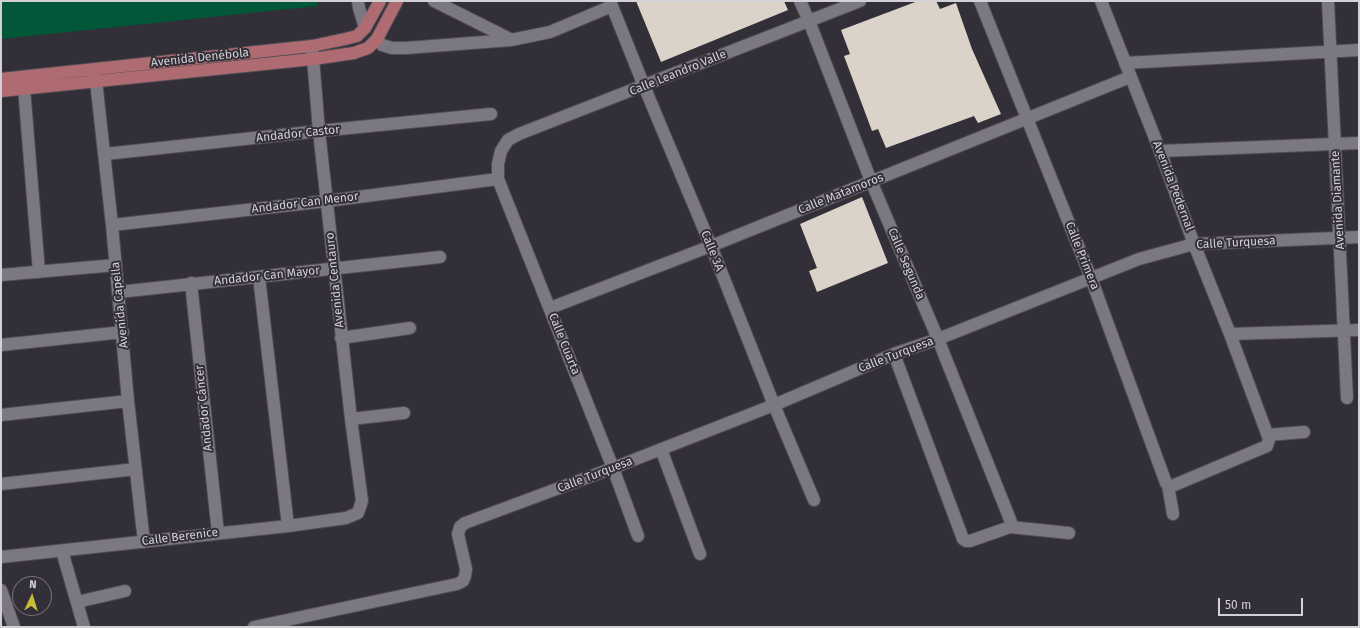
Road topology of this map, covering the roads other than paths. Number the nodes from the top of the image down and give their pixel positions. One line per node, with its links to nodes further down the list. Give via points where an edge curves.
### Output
1 (358, 1): 12 (street)
2 (380, 1): 12 (main road, Avenida Denébola)
3 (397, 1): 13 (main road, Avenida Denébola)
4 (434, 1): 14 (street)
5 (800, 1): 11 (street, Calle Segunda)
6 (860, 1): 11 (street, Calle Leandro Valle)
7 (980, 1): 28 (street, Calle Primera)
8 (1101, 1): 19 (street, Avenida Pedernal)
9 (1328, 1): 17 (street, Avenida Diamante)
10 (611, 4): 14 (street, via 550,32); 24 (street, Calle 3A)
11 (809, 21): 24 (street, Calle Leandro Valle); 36 (street, Calle Segunda)
12 (365, 28): 15 (main road, Avenida Denébola, via 357,36)
13 (377, 39): 14 (street, via 382,45 392,48); 18 (main road, Avenida Denébola, via 368,48 354,53)
14 (511, 40)
15 (312, 46): 18 (street, Avenida Centauro); 20 (main road, Avenida Denébola)
16 (1359, 50): 17 (street)
17 (1330, 52): 19 (street); 31 (street, Avenida Diamante)
18 (313, 59): 20 (main road, Avenida Denébola); 29 (street, Avenida Centauro)
19 (1124, 62): 22 (street, Avenida Pedernal)
20 (212, 63): 21 (main road, Avenida Denébola)
21 (95, 75): 23 (main road, Avenida Denébola); 25 (main road, Avenida Denébola); 34 (street, Avenida Capella)
22 (1130, 77): 28 (street, Calle Matamoros); 33 (street, Avenida Pedernal)
23 (1, 79)
24 (644, 86): 32 (street, Calle Leandro Valle, via 519,134 508,140); 42 (street, Calle 3A)
25 (24, 88): 26 (main road, Avenida Denébola); 46 (street)
26 (1, 91)
27 (491, 114): 29 (street, Andador Castor)
28 (1027, 119): 36 (street, Calle Matamoros); 49 (street, Calle Primera)
29 (319, 131): 34 (street, Andador Castor); 37 (street, Avenida Centauro)
30 (1359, 144): 31 (street)
31 (1335, 145): 33 (street); 40 (street, Avenida Diamante)
32 (501, 151): 35 (street, Calle Cuarta)
33 (1160, 151): 41 (street, Avenida Pedernal)
34 (104, 154): 38 (street, Avenida Capella)
35 (498, 179): 37 (street, Andador Can Menor); 52 (street, Calle Cuarta)
36 (871, 181): 42 (street, Calle Matamoros); 59 (street, Calle Segunda)
37 (327, 201): 38 (street, Andador Can Menor); 45 (street, Avenida Centauro)
38 (112, 225): 44 (street, Avenida Capella)
39 (1359, 237): 40 (street, Calle Turquesa)
40 (1340, 238): 41 (street, Calle Turquesa); 55 (street, Avenida Diamante)
41 (1194, 244): 49 (street, Calle Turquesa, via 1139,259); 57 (street, Avenida Pedernal)
42 (711, 246): 52 (street, Calle Matamoros); 64 (street, Calle 3A)
43 (440, 257): 45 (street, Andador Can Mayor)
44 (116, 265): 46 (street); 51 (street, Avenida Capella)
45 (334, 268): 48 (street, Andador Can Mayor); 58 (street, Avenida Centauro)
46 (40, 272): 47 (street)
47 (1, 275)
48 (259, 277): 50 (street, Andador Can Mayor); 78 (street)
49 (1091, 278): 59 (street, Calle Turquesa); 74 (street, Calle Primera)
50 (191, 284): 51 (street, Andador Can Mayor); 80 (street, Andador Cáncer)
51 (119, 292): 56 (street, Avenida Capella)
52 (550, 308): 71 (street, Calle Cuarta)
53 (410, 328): 58 (street)
54 (1359, 330): 55 (street)
55 (1344, 331): 57 (street); 62 (street, Avenida Diamante)
56 (123, 332): 60 (street); 63 (street, Avenida Capella)
57 (1230, 334): 69 (street, Avenida Pedernal)
58 (341, 338): 67 (street, Avenida Centauro)
59 (938, 339): 61 (street, Calle Turquesa); 79 (street, Calle Segunda, via 1012,522)
60 (1, 345)
61 (894, 354): 64 (street, Calle Turquesa); 79 (street, via 963,539 970,541)
62 (1348, 398)
63 (128, 401): 66 (street); 72 (street, Avenida Capella)
64 (774, 405): 70 (street, Calle Turquesa); 75 (street, Calle 3A)
65 (404, 413): 67 (street)
66 (1, 415)
67 (350, 419): 76 (street, Avenida Centauro, via 362,501)
68 (1304, 432): 69 (street)
69 (1269, 437): 74 (street, via 1267,446 1172,486)
70 (661, 449): 71 (street, Calle Turquesa); 85 (street)
71 (613, 468): 82 (street, Calle Cuarta); 92 (street, Calle Turquesa, via 465,523 458,529 458,534 466,576 463,581 450,587)
72 (136, 469): 73 (street); 83 (street, Avenida Capella)
73 (1, 484)
74 (1168, 485): 77 (street, Calle Primera)
75 (814, 500)
76 (358, 514): 78 (street, Calle Berenice)
77 (1173, 514)
78 (288, 526): 80 (street, Calle Berenice)
79 (1010, 527): 81 (street)
80 (218, 533): 83 (street, Calle Berenice)
81 (1069, 534)
82 (638, 536)
83 (144, 542): 84 (street, Calle Berenice)
84 (62, 550): 86 (street, Calle Berenice); 89 (street)
85 (700, 554)
86 (1, 557)
87 (1, 590): 90 (street)
88 (125, 591): 89 (street)
89 (77, 602): 91 (street)
90 (14, 627)
91 (84, 627)
92 (254, 627)

